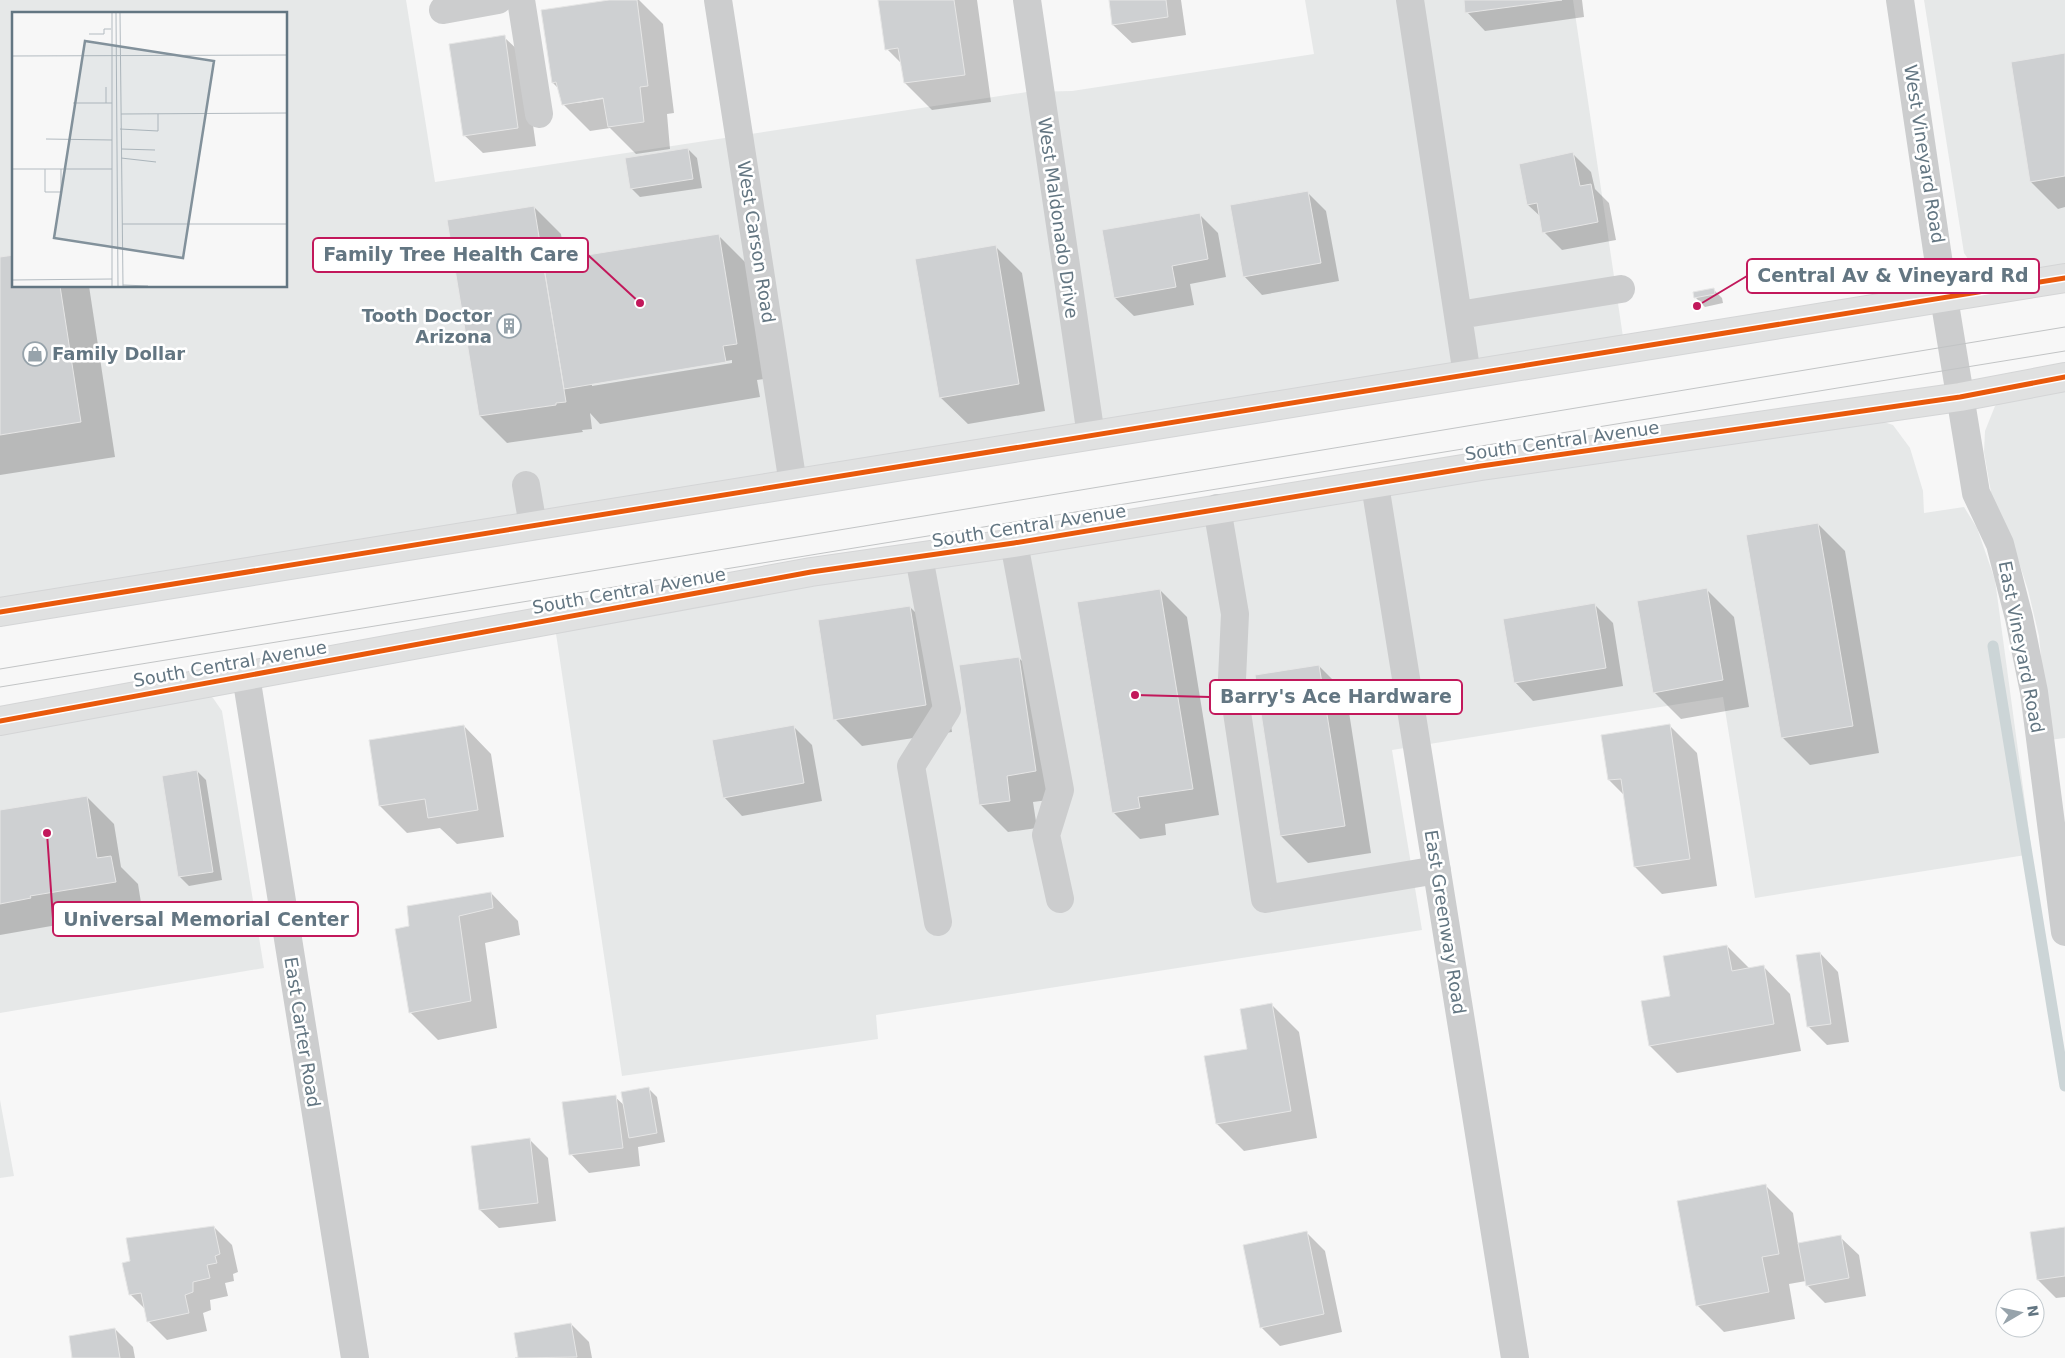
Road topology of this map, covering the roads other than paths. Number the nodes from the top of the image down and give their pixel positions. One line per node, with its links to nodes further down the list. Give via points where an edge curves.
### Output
1 (521, 0): 8 (street)
2 (718, 0): 17 (street, West Carson Road)
3 (1027, 0): 16 (street, West Maldonado Drive)
4 (1410, 0): 12 (street)
5 (1900, 0): 11 (street, West Vineyard Road)
6 (482, 1): 7 (street)
7 (443, 10)
8 (539, 114)
9 (2065, 278): 11 (main road)
10 (1621, 289): 12 (street)
11 (1944, 298): 13 (main road); 15 (street, West Vineyard Road)
12 (1459, 315): 13 (street)
13 (1467, 375): 16 (main road)
14 (2065, 377): 15 (main road, South Central Avenue)
15 (1960, 397): 19 (main road, South Central Avenue, via 1481,466); 30 (street, East Vineyard Road, via 1976,493 2000,544 2034,692)
16 (1091, 436): 17 (main road)
17 (794, 484): 21 (main road)
18 (526, 485): 21 (street)
19 (1375, 485): 20 (main road, South Central Avenue); 27 (street, East Greenway Road)
20 (1217, 508): 22 (main road, South Central Avenue); 27 (street, via 1235,614 1232,679 1264,899)
21 (533, 526): 24 (main road)
22 (1014, 543): 23 (main road, South Central Avenue); 28 (street, via 1060,790 1046,835)
23 (919, 557): 25 (main road, South Central Avenue, via 801,574); 29 (street, via 947,709 911,766)
24 (0, 612)
25 (246, 676): 26 (main road, South Central Avenue); 31 (street, East Carter Road)
26 (0, 720)
27 (1437, 870): 32 (street, East Greenway Road)
28 (1060, 899)
29 (938, 922)
30 (2065, 932)
31 (355, 1358)
32 (1515, 1358)

